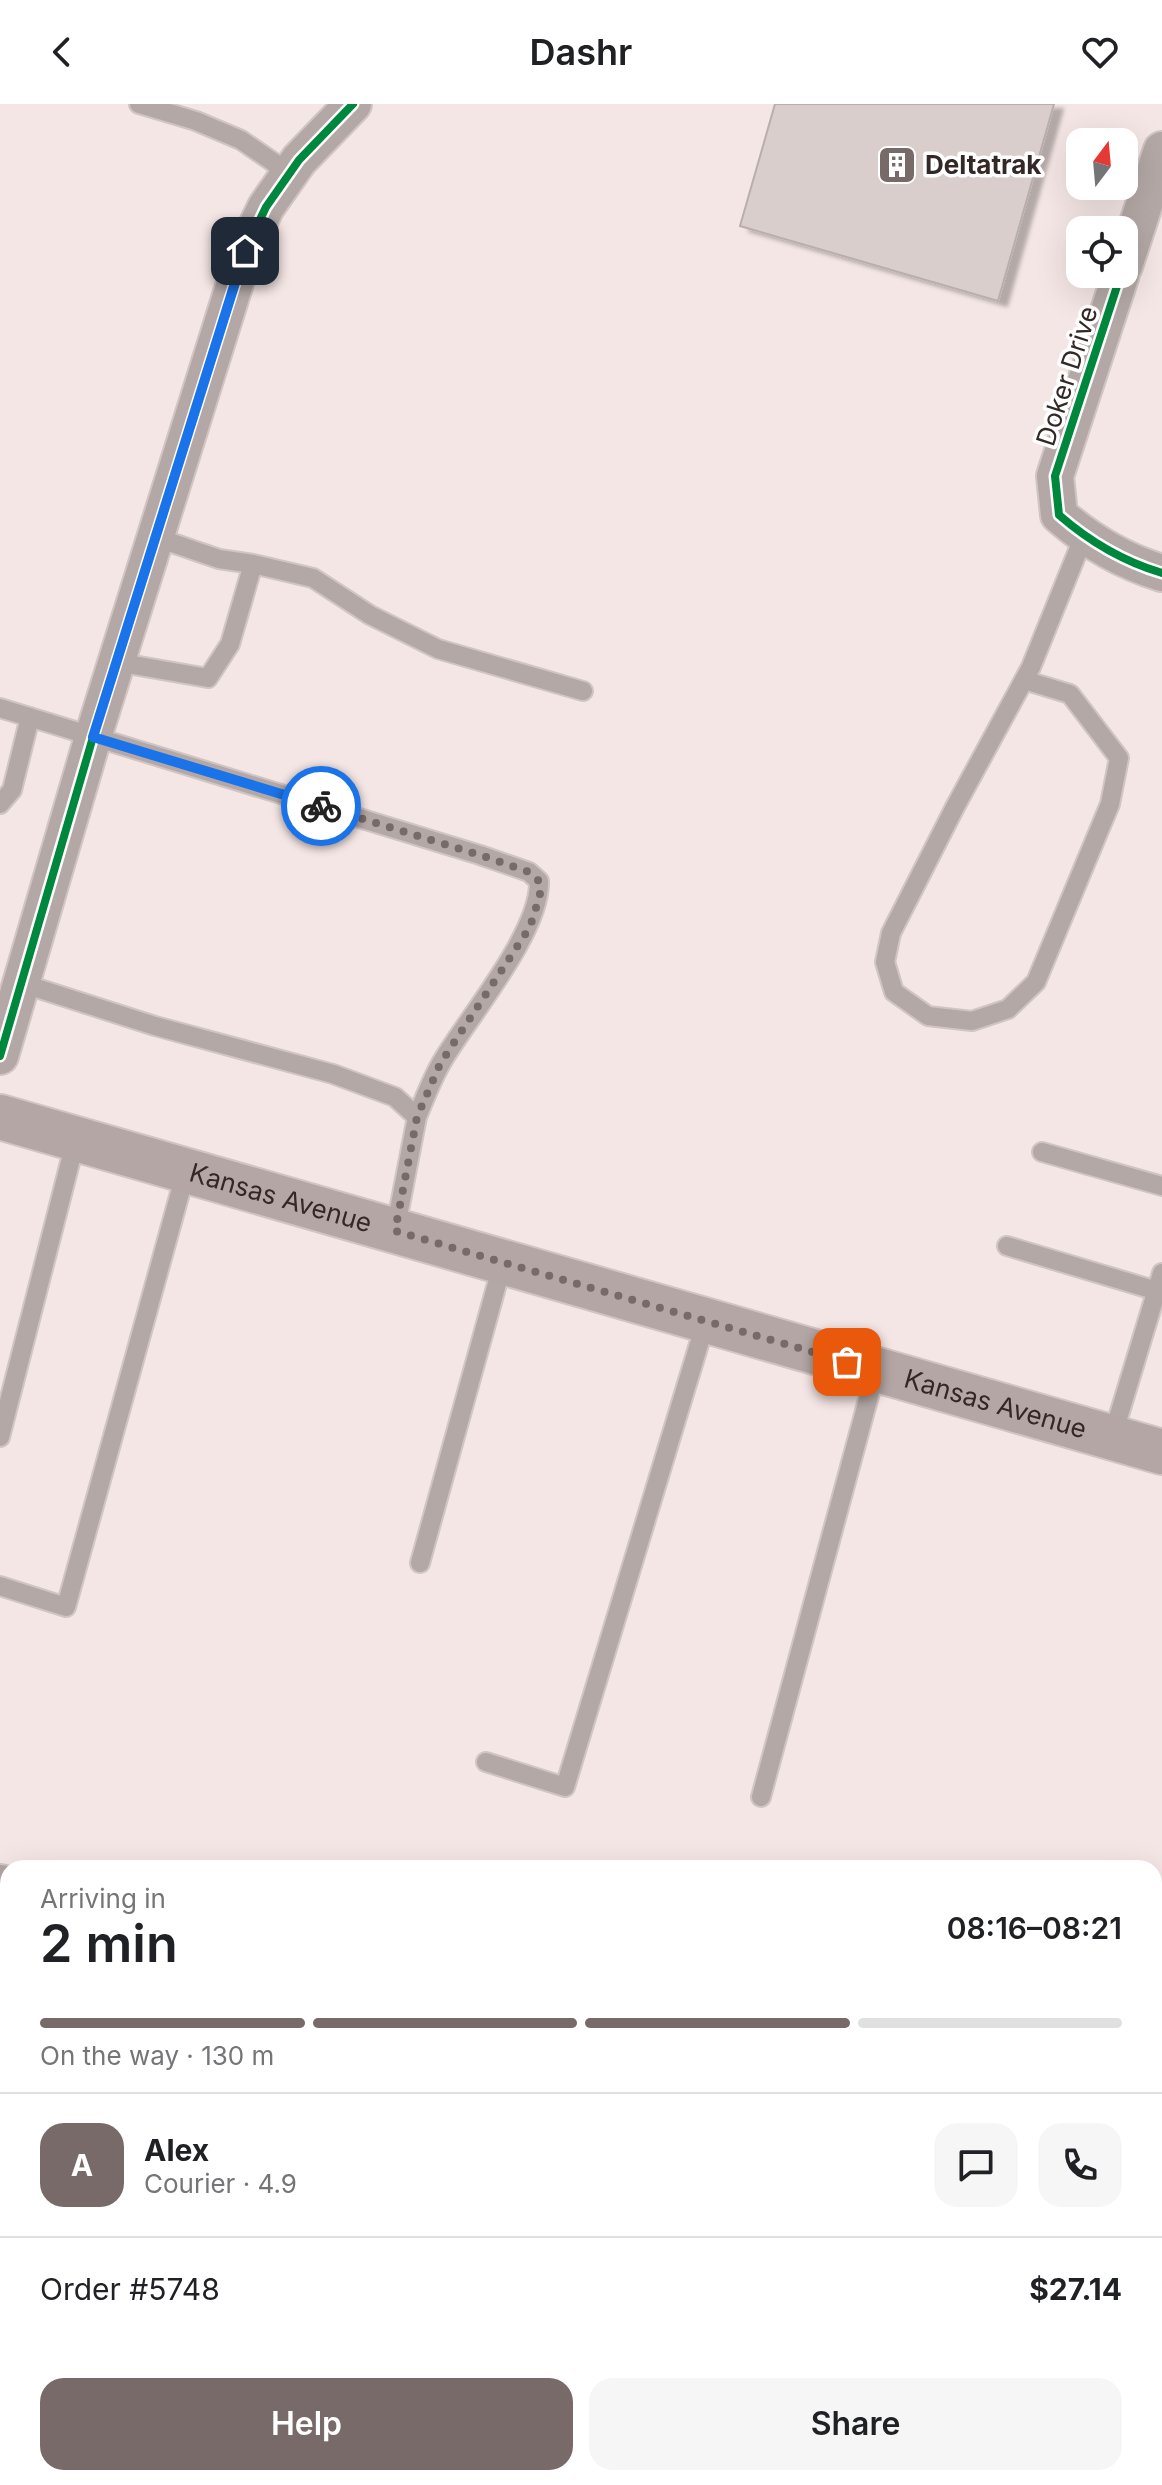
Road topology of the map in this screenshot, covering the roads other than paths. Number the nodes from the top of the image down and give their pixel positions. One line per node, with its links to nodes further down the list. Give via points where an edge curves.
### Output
1 (139, 104): 4 (lane, via 241,140)
2 (353, 104): 4 (street)
3 (1162, 150): 5 (street)
4 (289, 173): 8 (street, via 245,251)
5 (1138, 223)
6 (1116, 288): 7 (street, Doker Drive, via 1055,476 1059,515)
7 (1084, 536): 10 (street, Doker Drive, via 1132,564); 12 (lane)
8 (155, 537): 9 (lane, via 219,559); 11 (street)
9 (253, 564): 11 (lane, via 230,644 208,678); 13 (lane, via 313,578 370,615 438,649)
10 (1162, 573)
11 (116, 662): 16 (street)
12 (1024, 680): 12 (lane, via 891,933 885,962 894,992 928,1016 972,1021 1008,1009 1036,982 1110,804 1119,758 1070,694)
13 (583, 691)
14 (0, 708): 15 (lane)
15 (30, 717): 16 (lane); 17 (lane, via 12,790)
16 (93, 737): 18 (street); 21 (lane, via 480,855 529,872 539,881 530,927 440,1064)
17 (0, 804)
18 (21, 983): 19 (street); 21 (lane, via 333,1074 395,1097)
19 (0, 1056)
20 (0, 1117): 22 (main road, Kansas Avenue)
21 (417, 1117): 26 (lane)
22 (76, 1139): 24 (main road, Kansas Avenue); 32 (lane)
23 (1042, 1152): 25 (lane)
24 (186, 1171): 26 (main road, Kansas Avenue); 36 (lane, via 66,1607)
25 (1162, 1186)
26 (395, 1231): 28 (main road, Kansas Avenue)
27 (1007, 1246): 29 (lane)
28 (503, 1262): 30 (main road, Kansas Avenue); 35 (lane)
29 (1160, 1282): 33 (lane)
30 (706, 1321): 31 (main road, Kansas Avenue); 37 (lane, via 565,1787)
31 (876, 1370): 33 (main road, Kansas Avenue); 38 (lane)
32 (0, 1437)
33 (1112, 1438): 34 (main road, Kansas Avenue)
34 (1162, 1452)
35 (420, 1563)
36 (0, 1586)
37 (486, 1762)
38 (761, 1797)

